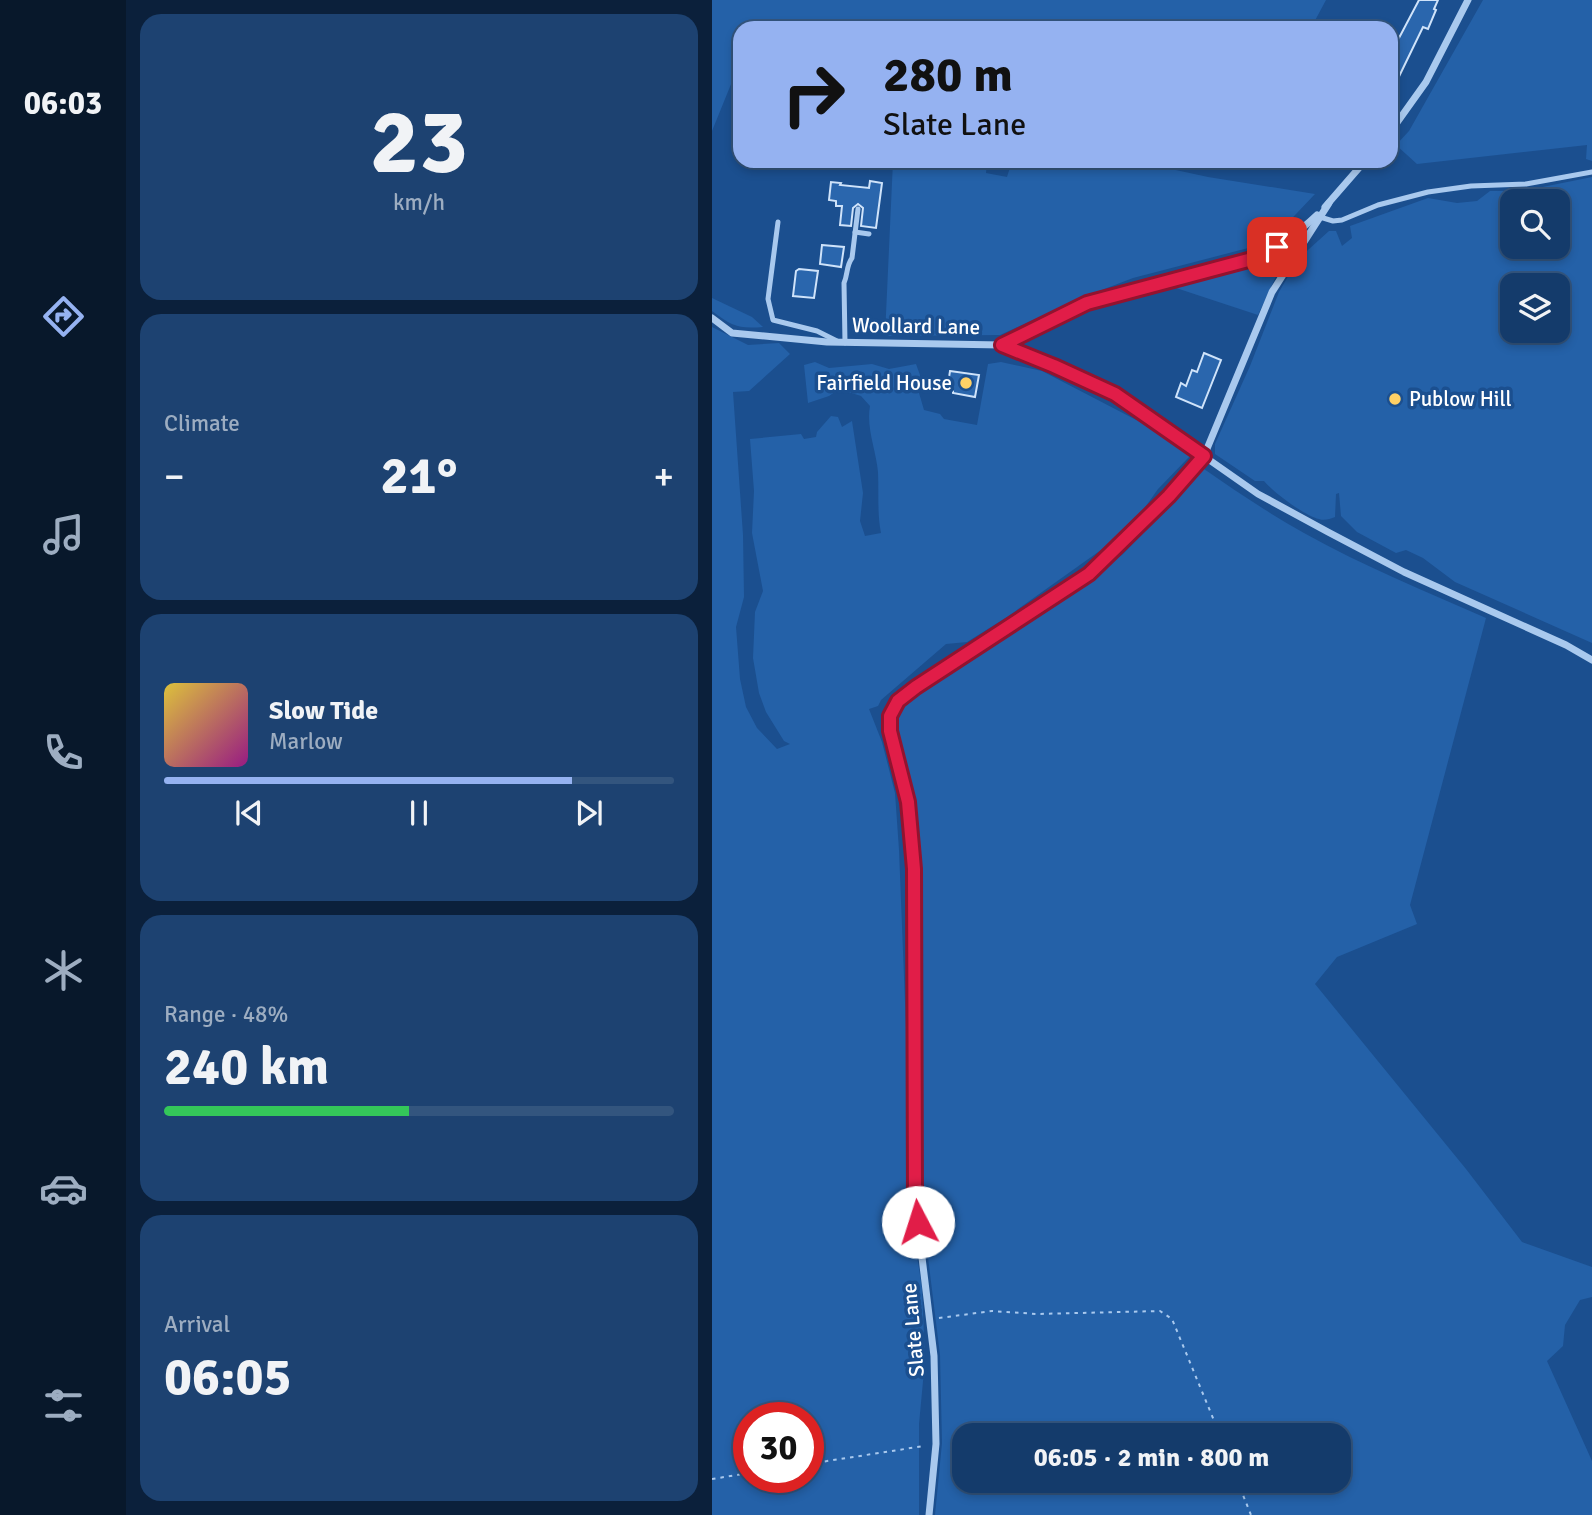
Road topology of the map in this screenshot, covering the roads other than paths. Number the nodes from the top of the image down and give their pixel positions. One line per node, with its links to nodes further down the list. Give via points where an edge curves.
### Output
1 (1469, 0): 2 (street, via 1426,82)
2 (1398, 121)
3 (1359, 168): 5 (street, Woollard Lane)
4 (1592, 172): 7 (lane, via 1526,184 1428,191 1342,220)
5 (1329, 203): 7 (street); 13 (street, Woollard Lane, via 1296,235 1252,259 1087,303)
6 (858, 209): 9 (lane)
7 (1320, 217): 14 (street, via 1272,292)
8 (778, 222): 12 (lane, via 768,299 773,320)
9 (855, 232): 10 (lane); 12 (lane, via 843,283)
10 (870, 234)
11 (712, 318): 12 (street, Woollard Lane, via 732,332)
12 (842, 342): 13 (street, Woollard Lane)
13 (1002, 345): 14 (street, via 1115,394)
14 (1204, 456): 15 (street, via 1258,494 1404,572); 16 (street, Slate Lane, via 1089,574 916,687 898,701 890,716 908,802 914,869 915,1200 934,1356 936,1444)
15 (1592, 660)
16 (929, 1515)

